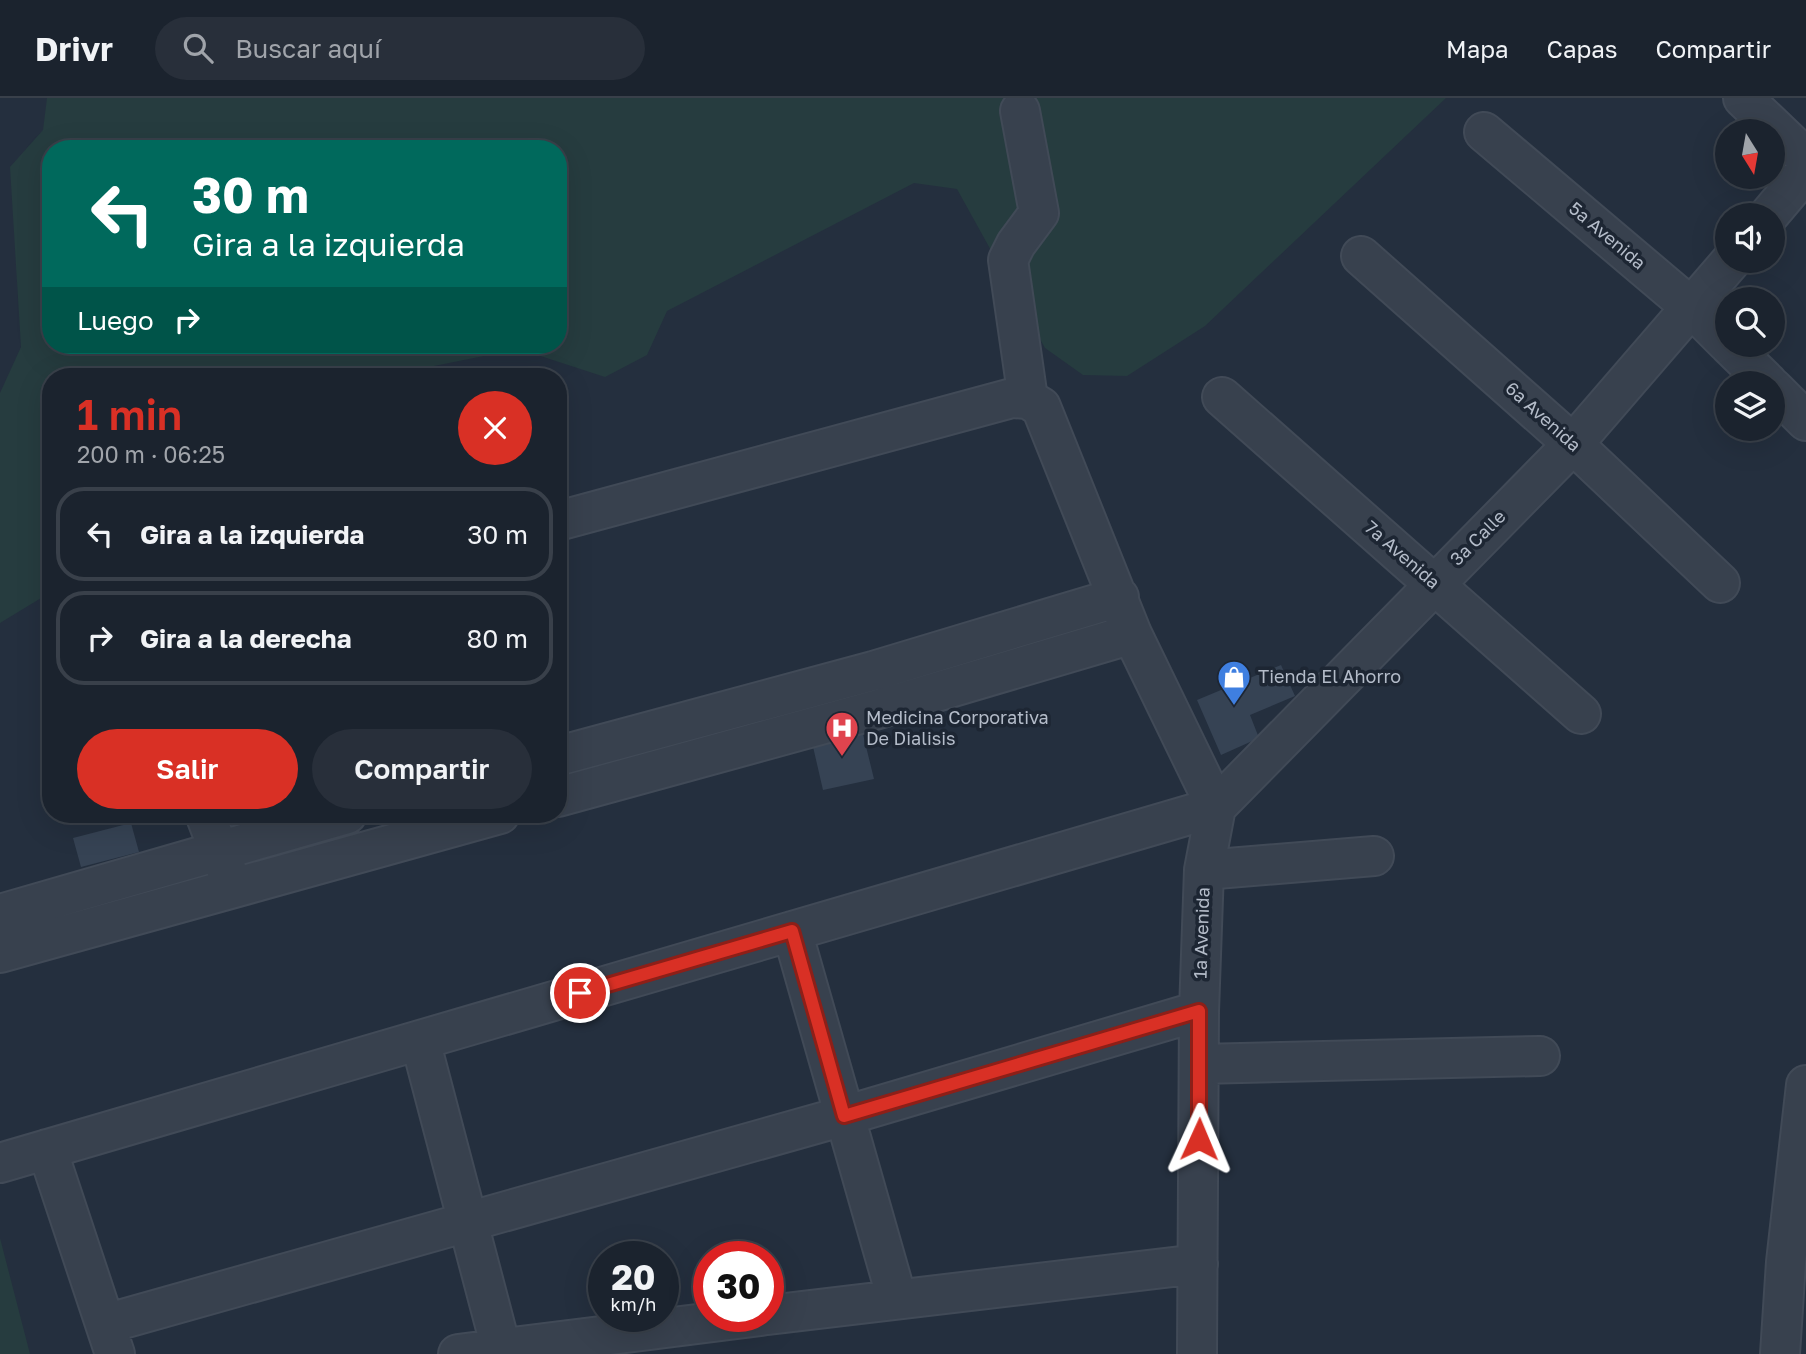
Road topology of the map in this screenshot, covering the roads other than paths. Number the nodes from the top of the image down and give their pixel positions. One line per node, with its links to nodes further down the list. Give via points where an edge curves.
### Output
1 (1743, 98): 4 (street)
2 (1020, 111): 14 (street, via 1039,213 1008,260)
3 (1483, 132): 9 (street, 5a Avenida)
4 (1806, 158)
5 (1806, 171): 6 (street)
6 (1779, 203)
7 (1361, 256): 17 (street, 6a Avenida)
8 (1721, 273): 9 (street, 3a Calle)
9 (1692, 308): 10 (street, 5a Avenida); 17 (street, 3a Calle)
10 (1715, 331)
11 (1741, 357): 12 (street, 5a Avenida)
12 (1756, 371)
13 (1222, 397): 19 (street, 7a Avenida)
14 (1028, 399): 18 (street, via 1012,398); 21 (street, via 1041,407)
15 (1785, 400): 16 (street)
16 (1806, 421)
17 (1573, 443): 19 (street, 3a Calle); 20 (street, 6a Avenida)
18 (567, 520)
19 (1433, 583): 24 (street, 7a Avenida); 29 (street, 3a Calle)
20 (1720, 583)
21 (1119, 597): 22 (street); 23 (street)
22 (1132, 634): 23 (street); 29 (street)
23 (877, 689): 25 (street); 27 (street)
24 (1581, 714)
25 (635, 736): 26 (street); 27 (street)
26 (567, 754)
27 (645, 772): 28 (street)
28 (567, 794)
29 (1216, 807): 35 (street, 1a Avenida); 38 (street)
30 (209, 823): 33 (street)
31 (314, 823): 33 (street)
32 (425, 824): 36 (street)
33 (220, 849): 36 (street); 37 (street)
34 (1374, 856): 35 (street)
35 (1204, 870): 40 (street, 1a Avenida)
36 (232, 888): 39 (street)
37 (0, 914)
38 (792, 931): 41 (street); 45 (street)
39 (0, 953)
40 (1199, 1011): 43 (street, 1a Avenida); 45 (street)
41 (420, 1040): 46 (street); 48 (street)
42 (1540, 1056): 43 (street)
43 (1200, 1064): 49 (street, 1a Avenida)
44 (1806, 1085): 57 (street)
45 (844, 1116): 48 (street); 50 (street)
46 (47, 1149): 47 (street); 53 (street)
47 (0, 1163)
48 (468, 1222): 53 (street); 54 (street)
49 (1198, 1264): 50 (street); 56 (street, 1a Avenida)
50 (897, 1300): 51 (street)
51 (784, 1313)
52 (693, 1324): 54 (street)
53 (110, 1339)
54 (501, 1348): 55 (street)
55 (458, 1354)
56 (1197, 1354)
57 (1780, 1354)

